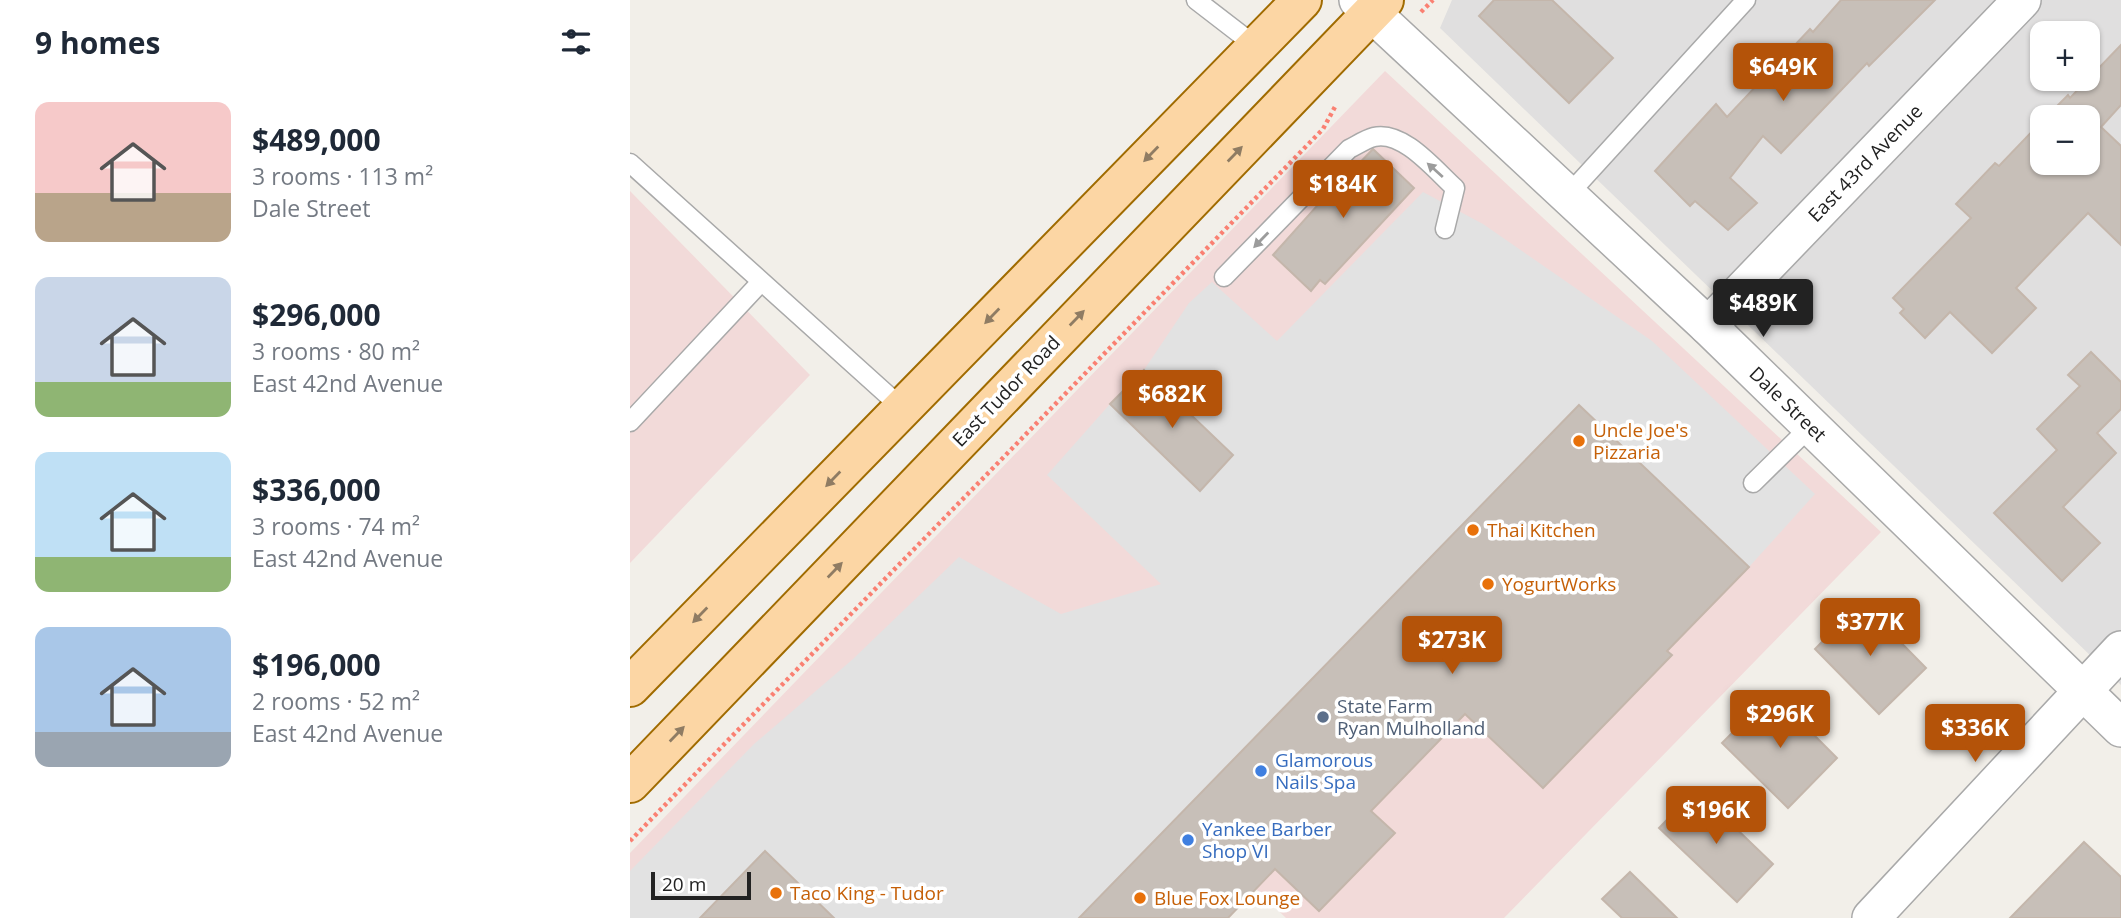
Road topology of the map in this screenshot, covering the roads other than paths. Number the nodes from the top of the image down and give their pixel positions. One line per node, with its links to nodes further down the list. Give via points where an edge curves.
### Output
1 (1196, 0): 6 (lane)
2 (1302, 0): 6 (main road)
3 (1746, 0): 8 (lane)
4 (2022, 0): 12 (street, East 43rd Avenue)
5 (1378, 12): 8 (street, Dale Street); 21 (main road, East Tudor Road, one-way to 5)
6 (1257, 47): 13 (main road, one-way to 13)
7 (630, 163): 11 (lane)
8 (1568, 195): 12 (street, Dale Street)
9 (1445, 229): 10 (lane, one-way to 10, via 1455,188 1402,141 1373,137 1349,149)
10 (1224, 277)
11 (761, 282): 13 (lane); 14 (lane)
12 (1708, 326): 15 (street, Dale Street)
13 (902, 408): 18 (main road, one-way to 18)
14 (630, 422)
15 (1811, 426): 16 (lane); 19 (street, Dale Street)
16 (1754, 483)
17 (2121, 650): 19 (street)
18 (630, 687)
19 (2082, 691): 20 (street, Dale Street); 22 (street)
20 (2121, 728)
21 (630, 783)
22 (1871, 918)

